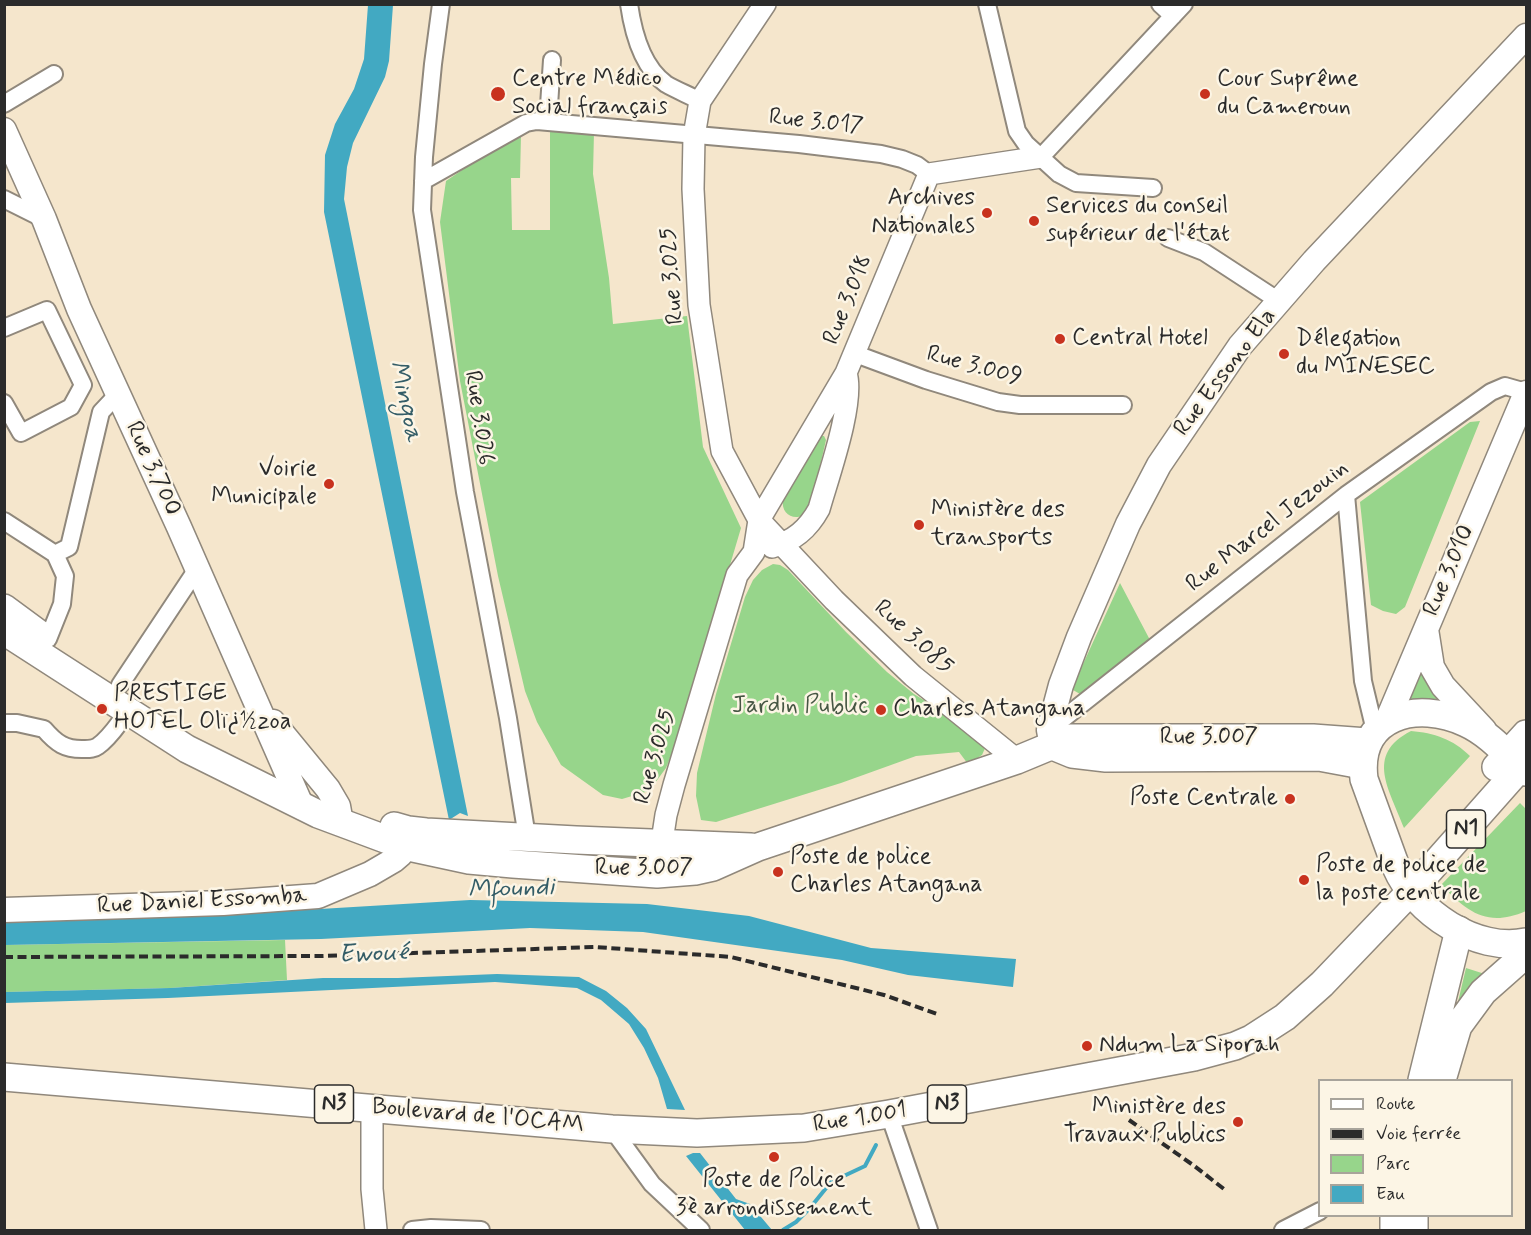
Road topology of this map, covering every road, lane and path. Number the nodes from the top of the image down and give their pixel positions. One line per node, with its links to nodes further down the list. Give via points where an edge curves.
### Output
1 (441, 4): 17 (street, Rue 3.026)
2 (629, 4): 10 (street, via 633,29 648,64 664,83)
3 (765, 4): 10 (street, Rue 3.025)
4 (987, 4): 15 (street, via 1017,131)
5 (1160, 4): 6 (street)
6 (1178, 10): 15 (street)
7 (1527, 36): 22 (main road, Rue Essono Ela)
8 (552, 60): 12 (street)
9 (54, 74): 11 (street)
10 (700, 100): 14 (street, Rue 3.025)
11 (4, 105)
12 (548, 121): 14 (street, Rue 3.017); 17 (street, Rue 3.017, via 526,123)
13 (4, 130): 20 (main road, Rue 3.700)
14 (694, 136): 16 (street, Rue 3.017, via 881,154 917,165); 32 (street, Rue 3.025, via 699,305 722,451)
15 (1041, 157): 16 (street); 18 (street, via 1076,183)
16 (929, 174): 24 (street, Rue 3.018)
17 (423, 181): 52 (street, Rue 3.026, via 422,210 465,492)
18 (1153, 188)
19 (4, 199): 20 (street)
20 (44, 219): 26 (main road, Rue 3.700)
21 (1168, 238): 22 (street, via 1204,252)
22 (1279, 301): 46 (main road, Rue Essono Ela, via 1240,346 1154,475 1128,524 1061,685)
23 (4, 328): 27 (street, via 47,310 83,385 71,407 21,433)
24 (850, 363): 28 (street, Rue 3.009, via 998,402); 32 (street); 34 (street, Rue 3.018, via 847,406 819,509 797,537)
25 (1527, 393): 30 (main road, Rue 3.010); 31 (street, Rue Marcel Jezouin, via 1505,386 1491,392)
26 (117, 395): 36 (street, via 101,412 69,547); 37 (main road, Rue 3.700)
27 (4, 403)
28 (1123, 405)
29 (1527, 423): 30 (street)
30 (1508, 438): 39 (main road, Rue 3.010)
31 (1346, 495): 46 (street, Rue Marcel Jezouin); 47 (street, via 1363,681)
32 (759, 520): 34 (street, Rue 3.085); 35 (street, Rue 3.025)
33 (4, 521): 36 (street)
34 (783, 544): 35 (street); 49 (street, Rue 3.085, via 913,676)
35 (754, 552): 54 (street, Rue 3.025, via 737,575 674,785)
36 (55, 554): 41 (street, via 65,576 62,604)
37 (197, 569): 42 (street); 43 (main road, Rue 3.700)
38 (4, 608): 41 (main road)
39 (1426, 629): 47 (main road); 48 (main road, Rue 3.010, via 1432,667 1443,686)
40 (4, 631): 42 (main road, via 44,658)
41 (48, 639): 42 (main road)
42 (123, 697): 44 (street, via 127,713 94,748 62,747 45,729); 50 (main road, via 199,736)
43 (256, 702): 50 (main road, Rue 3.700); 51 (main road, via 328,789)
44 (6, 723)
45 (1527, 734): 48 (main road, N1)
46 (1050, 738): 47 (main road, Rue 3.007); 49 (main road, Rue 3.007)
47 (1373, 740): 48 (main road, Rue 3.007, via 1403,715 1435,714 1466,723); 57 (main road, via 1364,779)
48 (1514, 758): 57 (main road, N1)
49 (1017, 759): 55 (main road, Rue 3.007)
50 (298, 796): 51 (main road)
51 (339, 815): 53 (main road)
52 (527, 837): 53 (main road, Rue 3.007); 54 (main road, Rue 3.007)
53 (414, 839): 56 (main road, Rue 3.007, via 469,860); 58 (main road, Rue Daniel Essomba, via 383,868 318,896)
54 (661, 842): 55 (main road, Rue 3.007); 56 (street, Rue 3.025)
55 (758, 847): 56 (main road, Rue 3.007, via 713,867)
56 (657, 874)
57 (1406, 885): 59 (main road, via 1445,923); 66 (main road, Rue 1.001 / N3, via 1312,974 1270,1008 1194,1057)
58 (4, 910)
59 (1459, 930): 60 (main road, via 1495,944); 63 (main road)
60 (1527, 942)
61 (1527, 954): 64 (main road, via 1483,992 1458,1026)
62 (4, 1077): 65 (main road, Boulevard de l'OCAM / N3)
63 (1422, 1079)
64 (1442, 1079)
65 (372, 1107): 67 (main road, Boulevard de l'OCAM / N3); 70 (street, via 372,1189)
66 (890, 1114): 68 (main road, Rue 1.001 / N3, via 804,1128); 74 (street)
67 (612, 1129): 68 (main road, Boulevard de l'OCAM / N3); 73 (street, via 652,1184)
68 (664, 1132)
69 (1318, 1212): 75 (street)
70 (378, 1230)
71 (412, 1230): 72 (street)
72 (481, 1230)
73 (701, 1230)
74 (929, 1230)
75 (1283, 1230)

